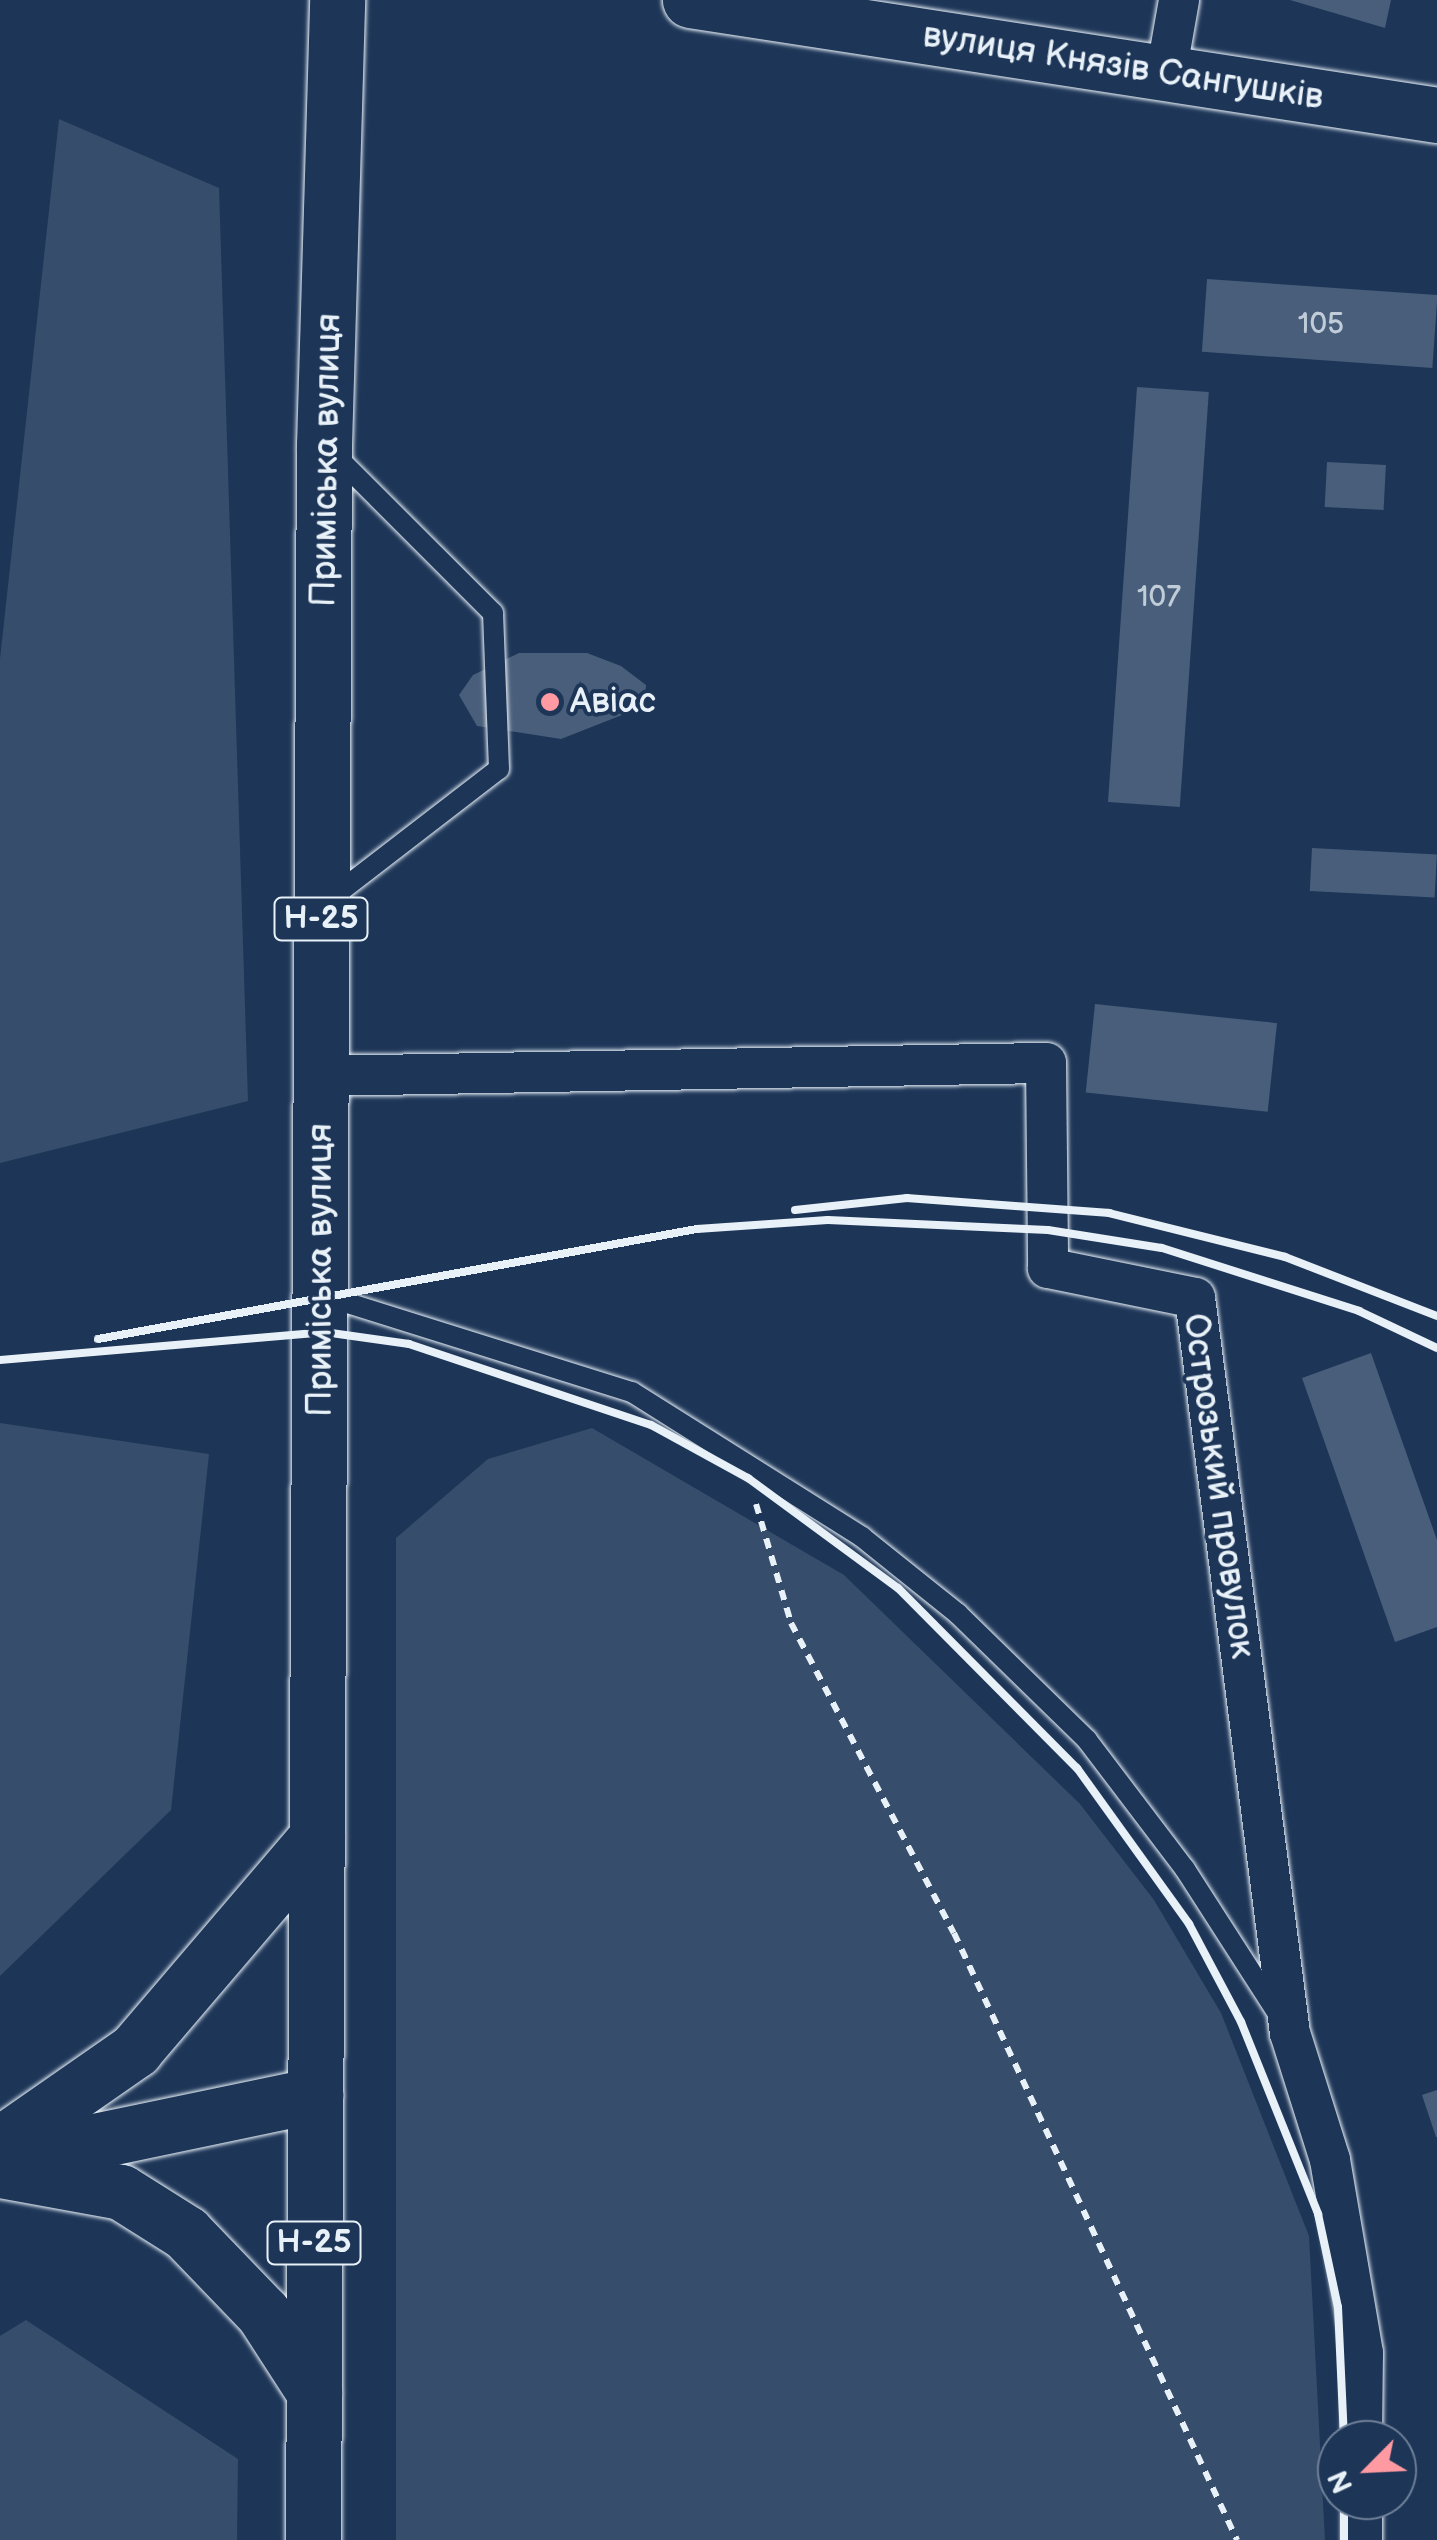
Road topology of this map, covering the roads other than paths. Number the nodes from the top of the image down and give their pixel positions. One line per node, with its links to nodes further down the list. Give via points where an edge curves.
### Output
1 (338, 0): 6 (main road, Приміська вулиця / Н-25)
2 (690, 0): 4 (main road, вулиця Князів Сангушків)
3 (1180, 0): 4 (street)
4 (1166, 74): 5 (main road, вулиця Князів Сангушків)
5 (1437, 115)
6 (324, 445): 7 (main road, Приміська вулиця / Н-25); 7 (lane, via 492,612 499,768)
7 (321, 906): 8 (main road, Приміська вулиця / Н-25)
8 (320, 1076): 9 (main road, Приміська вулиця / Н-25); 11 (street, Острозький провулок, via 1046,1063 1048,1268 1195,1298)
9 (322, 1294): 10 (main road, Приміська вулиця / Н-25); 11 (lane, via 632,1392 751,1461 958,1614 1087,1740 1185,1868)
10 (317, 1837): 12 (main road, Приміська вулиця / Н-25); 13 (main road, via 135,2050)
11 (1290, 2033): 17 (street, Острозький провулок, via 1330,2160 1363,2354)
12 (315, 2095): 14 (main road); 16 (main road, Приміська вулиця / Н-25)
13 (0, 2144)
14 (0, 2160)
15 (0, 2170): 16 (main road, via 121,2192 186,2232 263,2312)
16 (314, 2392): 18 (main road, Приміська вулиця / Н-25)
17 (1362, 2420)
18 (313, 2540)

